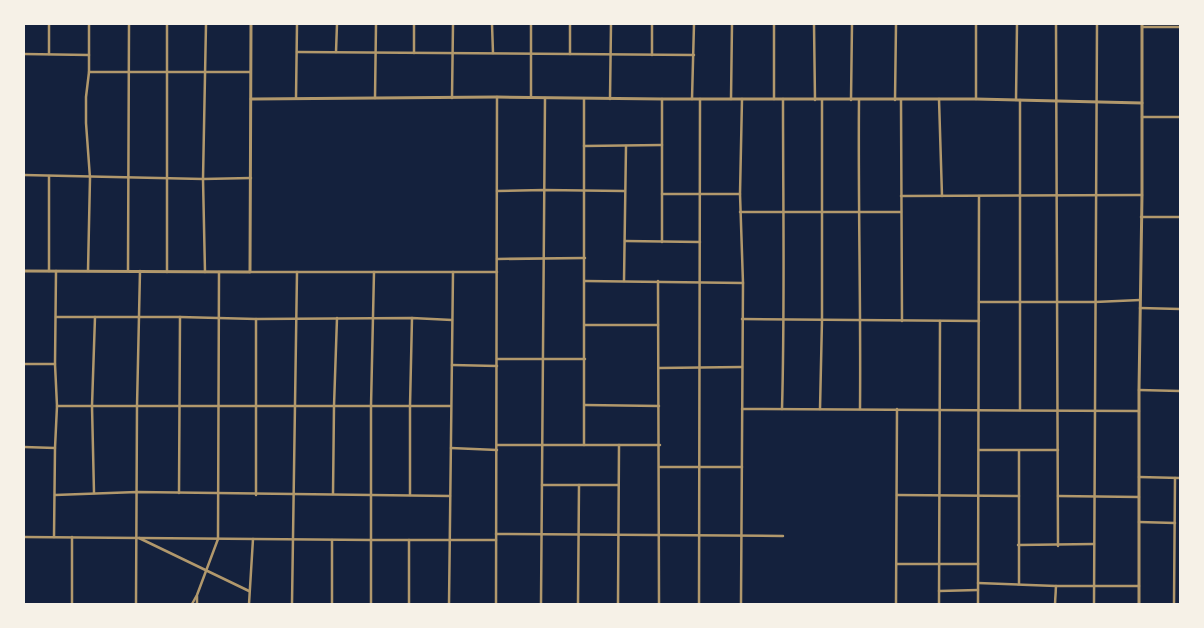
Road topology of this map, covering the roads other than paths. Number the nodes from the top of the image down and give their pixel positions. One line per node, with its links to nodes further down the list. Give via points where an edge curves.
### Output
1 (49, 24): 35 (street)
2 (89, 24): 39 (street)
3 (129, 24): 43 (street)
4 (167, 24): 45 (street)
5 (206, 24): 46 (street)
6 (251, 24): 47 (street)
7 (297, 24): 29 (street)
8 (337, 24): 31 (street)
9 (376, 24): 32 (street)
10 (414, 24): 33 (street)
11 (453, 24): 36 (street)
12 (492, 24): 30 (street)
13 (531, 24): 37 (street)
14 (570, 24): 38 (street)
15 (611, 24): 40 (street)
16 (652, 24): 41 (street)
17 (694, 24): 42 (street)
18 (732, 24): 60 (street)
19 (774, 24): 61 (street)
20 (814, 24): 64 (street)
21 (852, 24): 66 (street)
22 (896, 24): 68 (street)
23 (976, 24): 71 (street)
24 (1017, 24): 72 (street)
25 (1056, 24): 73 (street)
26 (1096, 24): 74 (street)
27 (1142, 26): 28 (street); 75 (street)
28 (1180, 27)
29 (297, 52): 31 (street); 48 (street)
30 (493, 52): 36 (street); 37 (street)
31 (336, 53): 32 (street)
32 (376, 53): 33 (street); 49 (street)
33 (414, 53): 36 (street)
34 (24, 54): 35 (street)
35 (49, 54): 39 (street)
36 (453, 54): 50 (street)
37 (531, 54): 38 (street); 52 (street)
38 (570, 54): 40 (street)
39 (89, 55): 44 (street)
40 (611, 55): 41 (street); 57 (street)
41 (652, 55): 42 (street)
42 (694, 55): 58 (street)
43 (128, 71): 44 (street); 45 (street); 84 (street)
44 (89, 72): 83 (street, via 86,123)
45 (166, 72): 46 (street); 85 (street)
46 (204, 72): 47 (street); 87 (street)
47 (251, 72): 56 (street)
48 (296, 98): 49 (street); 56 (street)
49 (375, 98): 50 (street)
50 (452, 98): 51 (street)
51 (497, 98): 52 (street); 89 (street)
52 (531, 98): 53 (street)
53 (545, 98): 54 (street); 88 (street)
54 (584, 98): 57 (street); 79 (street)
55 (742, 98): 60 (street); 61 (street); 94 (street)
56 (251, 99): 86 (street)
57 (610, 99): 63 (street)
58 (692, 99): 59 (street); 63 (street)
59 (700, 99): 60 (street); 93 (street)
60 (731, 99)
61 (774, 99): 62 (street)
62 (783, 99): 64 (street); 103 (street)
63 (662, 100): 78 (street)
64 (815, 100): 65 (street)
65 (822, 100): 66 (street); 104 (street)
66 (851, 100): 67 (street)
67 (859, 100): 68 (street); 105 (street)
68 (895, 100): 69 (street)
69 (901, 100): 70 (street); 97 (street)
70 (939, 100): 71 (street); 98 (street)
71 (976, 100): 72 (street)
72 (1018, 100): 73 (street); 100 (street)
73 (1058, 102): 74 (street); 101 (street)
74 (1096, 102): 75 (street); 95 (street)
75 (1142, 103): 76 (street)
76 (1142, 117): 77 (street); 96 (street)
77 (1180, 117)
78 (662, 145): 80 (street); 92 (street)
79 (584, 146): 80 (street); 90 (street)
80 (626, 146): 91 (street)
81 (24, 175): 82 (street)
82 (49, 176): 83 (street); 116 (street)
83 (90, 178): 84 (street); 118 (street)
84 (128, 178): 85 (street); 119 (street)
85 (167, 178): 87 (street); 121 (street)
86 (251, 178): 87 (street); 124 (street)
87 (203, 179): 122 (street)
88 (544, 190): 89 (street); 90 (street); 114 (street)
89 (497, 191): 113 (street)
90 (583, 191): 91 (street); 112 (street)
91 (624, 191): 109 (street)
92 (662, 194): 93 (street); 110 (street)
93 (700, 194): 94 (street); 111 (street)
94 (740, 194): 102 (street)
95 (1096, 195): 96 (street); 101 (street); 138 (street)
96 (1142, 195): 107 (street)
97 (901, 196): 98 (street); 106 (street)
98 (942, 196): 99 (street)
99 (979, 196): 100 (street); 135 (street)
100 (1019, 196): 101 (street); 136 (street)
101 (1058, 196): 137 (street)
102 (740, 212): 103 (street); 133 (street)
103 (783, 212): 104 (street); 152 (street)
104 (822, 212): 105 (street); 154 (street)
105 (858, 212): 106 (street); 155 (street)
106 (902, 212): 156 (street)
107 (1141, 217): 108 (street); 134 (street)
108 (1180, 217)
109 (625, 241): 110 (street); 130 (street)
110 (662, 242): 111 (street)
111 (700, 242): 132 (street)
112 (585, 258): 114 (street); 129 (street)
113 (497, 259): 114 (street); 128 (street)
114 (543, 259): 162 (street)
115 (24, 271): 116 (street)
116 (49, 271): 117 (street)
117 (56, 271): 118 (street); 141 (street)
118 (88, 271): 119 (street)
119 (128, 272): 120 (street)
120 (140, 272): 121 (street); 143 (street)
121 (167, 272): 122 (street)
122 (205, 272): 123 (street)
123 (218, 272): 124 (street); 145 (street)
124 (250, 272): 125 (street)
125 (297, 272): 126 (street); 146 (street)
126 (374, 272): 127 (street); 148 (street)
127 (453, 272): 128 (street); 153 (street)
128 (498, 272): 161 (street)
129 (585, 281): 130 (street); 159 (street)
130 (624, 281): 131 (street)
131 (658, 281): 132 (street); 160 (street)
132 (700, 282): 133 (street); 170 (street)
133 (742, 282): 151 (street)
134 (1140, 300): 138 (street); 139 (street)
135 (979, 302): 136 (street); 158 (street)
136 (1020, 302): 137 (street); 193 (street)
137 (1058, 302): 138 (street); 194 (street)
138 (1095, 302): 195 (street)
139 (1140, 308): 140 (street); 171 (street)
140 (1180, 309)
141 (56, 317): 142 (street); 165 (street)
142 (95, 317): 143 (street); 177 (street)
143 (139, 317): 144 (street); 178 (street)
144 (180, 317): 145 (street); 173 (street)
145 (218, 318): 150 (street); 174 (street)
146 (297, 318): 147 (street); 150 (street); 180 (street)
147 (337, 318): 148 (street); 181 (street)
148 (373, 318): 149 (street); 182 (street)
149 (412, 318): 153 (street); 183 (street)
150 (256, 319): 179 (street)
151 (742, 319): 152 (street); 168 (street)
152 (785, 319): 154 (street); 187 (street)
153 (452, 320): 166 (street)
154 (822, 320): 155 (street); 188 (street)
155 (861, 320): 156 (street); 189 (street)
156 (902, 321): 157 (street)
157 (940, 321): 158 (street); 191 (street)
158 (979, 321): 192 (street)
159 (585, 324): 160 (street); 163 (street)
160 (658, 325): 169 (street)
161 (497, 359): 162 (street); 167 (street)
162 (543, 359): 163 (street); 198 (street)
163 (585, 359): 175 (street)
164 (24, 364): 165 (street)
165 (55, 364): 176 (street)
166 (452, 365): 167 (street); 184 (street)
167 (497, 366): 197 (street)
168 (742, 367): 170 (street); 186 (street)
169 (659, 368): 170 (street); 185 (street)
170 (700, 368): 210 (street)
171 (1139, 390): 172 (street); 196 (street)
172 (1180, 391)
173 (180, 405): 174 (street); 178 (street); 220 (street)
174 (217, 405): 179 (street); 221 (street)
175 (585, 405): 185 (street); 201 (street)
176 (57, 406): 177 (street); 203 (street)
177 (92, 406): 178 (street); 219 (street)
178 (137, 406): 218 (street)
179 (256, 406): 180 (street); 225 (street)
180 (295, 406): 181 (street); 226 (street)
181 (334, 406): 182 (street); 222 (street)
182 (371, 406): 183 (street); 223 (street)
183 (410, 406): 184 (street); 227 (street)
184 (450, 406): 204 (street)
185 (659, 406): 200 (street)
186 (742, 409): 187 (street); 211 (street)
187 (782, 409): 188 (street)
188 (820, 409): 189 (street)
189 (860, 409): 190 (street)
190 (897, 409): 191 (street); 228 (street)
191 (940, 410): 192 (street); 229 (street)
192 (979, 410): 193 (street); 206 (street)
193 (1020, 410): 194 (street)
194 (1058, 410): 195 (street); 208 (street)
195 (1095, 410): 196 (street); 234 (street)
196 (1139, 411): 212 (street)
197 (497, 444): 198 (street); 205 (street)
198 (543, 445): 201 (street); 215 (street)
199 (619, 445): 200 (street); 201 (street); 217 (street)
200 (660, 445): 209 (street)
201 (584, 446)
202 (24, 447): 203 (street)
203 (55, 448): 224 (street)
204 (450, 448): 205 (street); 231 (street)
205 (497, 450): 238 (street)
206 (978, 450): 207 (street); 230 (street)
207 (1019, 450): 208 (street); 232 (street)
208 (1058, 450): 233 (street)
209 (660, 467): 210 (street); 242 (street)
210 (700, 467): 211 (street); 244 (street)
211 (742, 467): 245 (street)
212 (1139, 477): 213 (street); 235 (street)
213 (1175, 478): 214 (street); 237 (street)
214 (1180, 478)
215 (542, 485): 216 (street); 239 (street)
216 (579, 485): 217 (street); 240 (street)
217 (618, 485): 241 (street)
218 (137, 492): 219 (street); 220 (street); 249 (street)
219 (94, 493): 224 (street)
220 (179, 493): 221 (street)
221 (217, 494): 225 (street); 250 (street)
222 (333, 494): 223 (street); 226 (street)
223 (372, 494): 227 (street); 254 (street)
224 (55, 495): 247 (street)
225 (256, 495): 226 (street)
226 (294, 495): 252 (street)
227 (410, 495): 231 (street)
228 (897, 495): 229 (street); 263 (street)
229 (939, 495): 230 (street); 264 (street)
230 (979, 495): 232 (street); 265 (street)
231 (450, 496): 256 (street)
232 (1019, 496): 261 (street)
233 (1058, 496): 234 (street); 262 (street)
234 (1095, 497): 235 (street); 260 (street)
235 (1139, 497): 236 (street)
236 (1139, 522): 237 (street); 271 (street)
237 (1175, 522): 258 (street)
238 (496, 534): 239 (street); 257 (street)
239 (542, 534): 240 (street); 287 (street)
240 (578, 535): 241 (street); 288 (street)
241 (618, 535): 242 (street); 289 (street)
242 (659, 535): 244 (street); 290 (street)
243 (24, 536): 247 (street)
244 (699, 536): 245 (street); 291 (street)
245 (741, 536): 246 (street); 292 (street)
246 (784, 536)
247 (54, 537): 248 (street)
248 (72, 537): 249 (street); 276 (street)
249 (137, 538): 250 (street); 266 (street); 277 (street)
250 (218, 539): 251 (street); 266 (street)
251 (253, 539): 252 (street); 273 (street)
252 (294, 539): 253 (street); 281 (street)
253 (332, 540): 254 (street); 282 (street)
254 (372, 540): 255 (street); 283 (street)
255 (409, 540): 256 (street); 284 (street)
256 (450, 540): 257 (street); 285 (street)
257 (496, 540): 286 (street)
258 (1175, 540): 259 (street); 299 (street)
259 (1180, 540)
260 (1094, 544): 262 (street); 270 (street)
261 (1018, 545): 262 (street); 268 (street)
262 (1058, 546)
263 (896, 564): 264 (street); 293 (street)
264 (940, 564): 265 (street); 274 (street)
265 (978, 564): 267 (street)
266 (206, 572): 273 (street); 275 (street)
267 (978, 583): 268 (street); 272 (street)
268 (1019, 585): 269 (street)
269 (1056, 586): 270 (street); 296 (street)
270 (1094, 586): 271 (street); 297 (street)
271 (1139, 586): 298 (street)
272 (978, 590): 274 (street); 295 (street)
273 (250, 591): 280 (street)
274 (939, 591): 294 (street)
275 (197, 594): 278 (street); 279 (street)
276 (72, 604)
277 (136, 604)
278 (192, 604)
279 (197, 604)
280 (249, 604)
281 (292, 604)
282 (332, 604)
283 (371, 604)
284 (410, 604)
285 (449, 604)
286 (496, 604)
287 (541, 604)
288 (578, 604)
289 (618, 604)
290 (659, 604)
291 (699, 604)
292 (741, 604)
293 (896, 604)
294 (939, 604)
295 (978, 604)
296 (1056, 604)
297 (1094, 604)
298 (1139, 604)
299 (1174, 604)

